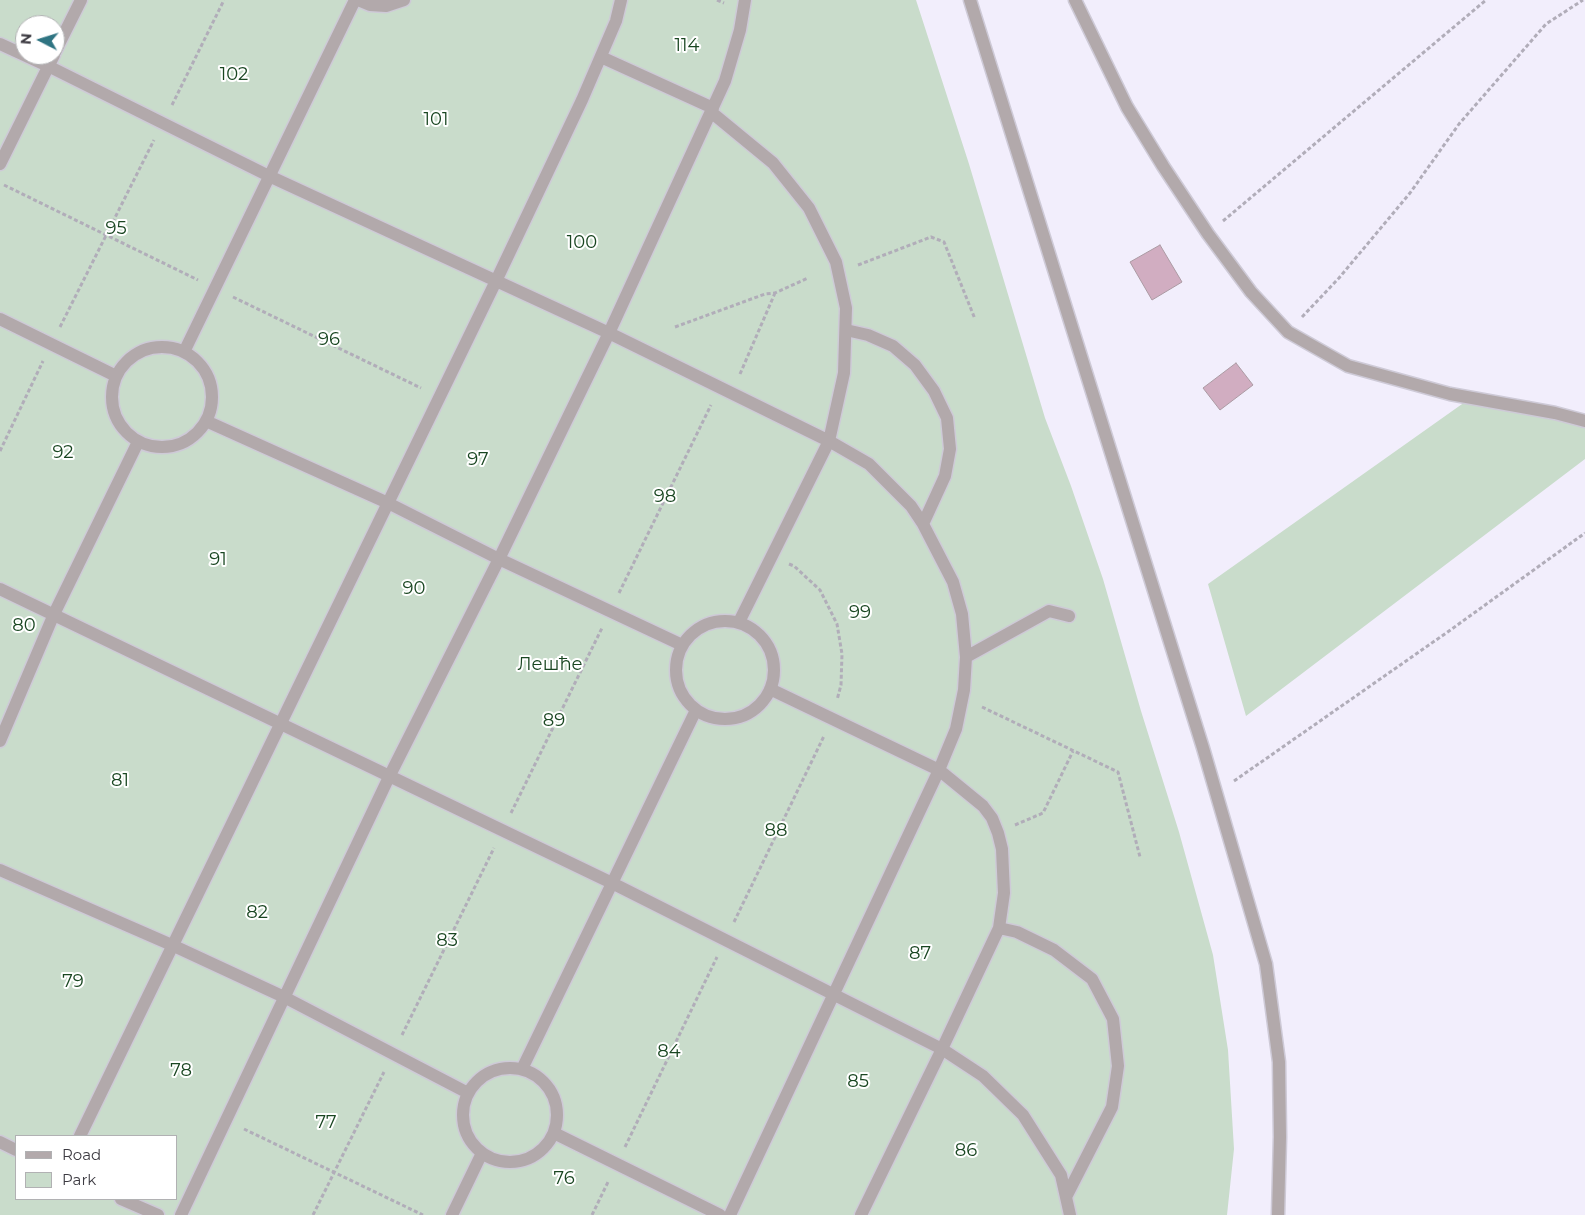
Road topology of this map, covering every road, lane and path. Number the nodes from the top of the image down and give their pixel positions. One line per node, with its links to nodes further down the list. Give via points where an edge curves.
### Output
1 (81, 0): 11 (street)
2 (224, 0): 18 (path)
3 (356, 0): 4 (street, via 386,6); 20 (street)
4 (404, 0)
5 (621, 0): 14 (street)
6 (745, 0): 17 (street, via 725,81)
7 (970, 0): 62 (street)
8 (1075, 0): 21 (street, via 1128,107)
9 (1486, 0): 21 (path)
10 (1583, 0): 30 (path, via 1546,24 1459,124 1410,193)
11 (65, 32)
12 (0, 44): 13 (street)
13 (15, 48)
14 (601, 57): 17 (street); 24 (street)
15 (49, 65): 19 (street)
16 (64, 65): 18 (street)
17 (712, 110): 22 (street, via 773,163 809,208 836,262); 31 (street)
18 (163, 123): 20 (street); 32 (path)
19 (0, 164)
20 (269, 176): 24 (street); 33 (street)
21 (1208, 234): 30 (street, via 1251,292)
22 (838, 273): 27 (path, via 931,237 944,242); 29 (street, via 846,308)
23 (808, 278): 25 (path)
24 (496, 281): 31 (street); 41 (street)
25 (775, 293): 28 (path); 35 (path)
26 (0, 319): 32 (street)
27 (975, 319)
28 (675, 327)
29 (846, 330): 38 (street, via 844,373); 42 (street, via 893,346 915,365 934,391 947,418 950,449 945,476)
30 (1288, 332): 37 (street, via 1348,366 1450,394)
31 (609, 333): 35 (street); 45 (street)
32 (52, 344): 34 (street); 40 (path)
33 (184, 352): 34 (street, via 168,347 138,353); 36 (street, via 206,374 211,390 211,406)
34 (116, 376): 39 (street, via 112,406 126,433)
35 (725, 390): 38 (street); 47 (path)
36 (206, 421): 39 (street, via 184,443 153,447); 41 (street)
37 (1585, 421)
38 (829, 441): 42 (street, via 869,464 911,506); 44 (street)
39 (138, 442): 48 (street)
40 (0, 451)
41 (388, 503): 45 (street); 57 (street)
42 (923, 524): 52 (street, via 954,582 962,614)
43 (1585, 533): 62 (path)
44 (772, 556): 50 (street); 56 (path, via 794,566 820,590 838,624 842,654 841,685)
45 (499, 559): 47 (street); 61 (street)
46 (0, 589): 48 (street)
47 (610, 611): 51 (street); 63 (path)
48 (54, 614): 57 (street); 58 (street)
49 (1069, 616): 52 (street, via 1050,611)
50 (739, 622): 51 (street, via 726,620 701,626); 53 (street, via 754,629 765,641 774,673)
51 (682, 645): 55 (street, via 677,658 678,687)
52 (966, 657): 60 (street, via 964,690 956,729)
53 (770, 690): 55 (street, via 762,702 738,717 709,717); 56 (street)
54 (982, 707): 59 (path)
55 (696, 710): 67 (street)
56 (832, 719): 60 (street); 69 (path)
57 (280, 725): 61 (street); 70 (street)
58 (0, 741)
59 (1073, 751): 64 (path, via 1043,813); 65 (path, via 1118,772)
60 (939, 770): 64 (street, via 983,806); 71 (street)
61 (389, 777): 63 (street); 72 (street)
62 (1217, 793): 97 (street, via 1266,964 1279,1062)
63 (502, 831): 67 (street); 74 (path)
64 (998, 832): 68 (street, via 1004,893)
65 (1140, 857)
66 (0, 870): 70 (street)
67 (612, 883): 69 (street); 75 (street)
68 (999, 928): 73 (street); 85 (street, via 1017,932 1054,950 1092,979 1113,1019 1118,1066 1112,1107)
69 (725, 940): 71 (street); 83 (path)
70 (174, 946): 72 (street); 79 (street)
71 (832, 994): 73 (street); 94 (street)
72 (284, 998): 74 (street); 77 (street)
73 (942, 1049): 85 (street, via 983,1076 1023,1115 1061,1175); 95 (street)
74 (393, 1054): 76 (street); 84 (path)
75 (522, 1068): 76 (street, via 503,1068 485,1074); 78 (street, via 548,1086 556,1100 558,1117)
76 (468, 1093): 82 (street, via 463,1119 466,1132)
77 (226, 1120): 84 (path); 88 (street)
78 (554, 1133): 82 (street, via 536,1155 523,1161 495,1160); 83 (street)
79 (80, 1135)
80 (0, 1142): 81 (street)
81 (15, 1150)
82 (482, 1153): 91 (street)
83 (617, 1164): 92 (path); 93 (street)
84 (334, 1172): 89 (path); 90 (path)
85 (1066, 1197): 96 (street)
86 (124, 1200): 87 (street)
87 (158, 1215)
88 (181, 1215)
89 (313, 1215)
90 (423, 1215)
91 (452, 1215)
92 (592, 1215)
93 (720, 1215)
94 (730, 1215)
95 (861, 1215)
96 (1070, 1215)
97 (1278, 1215)

